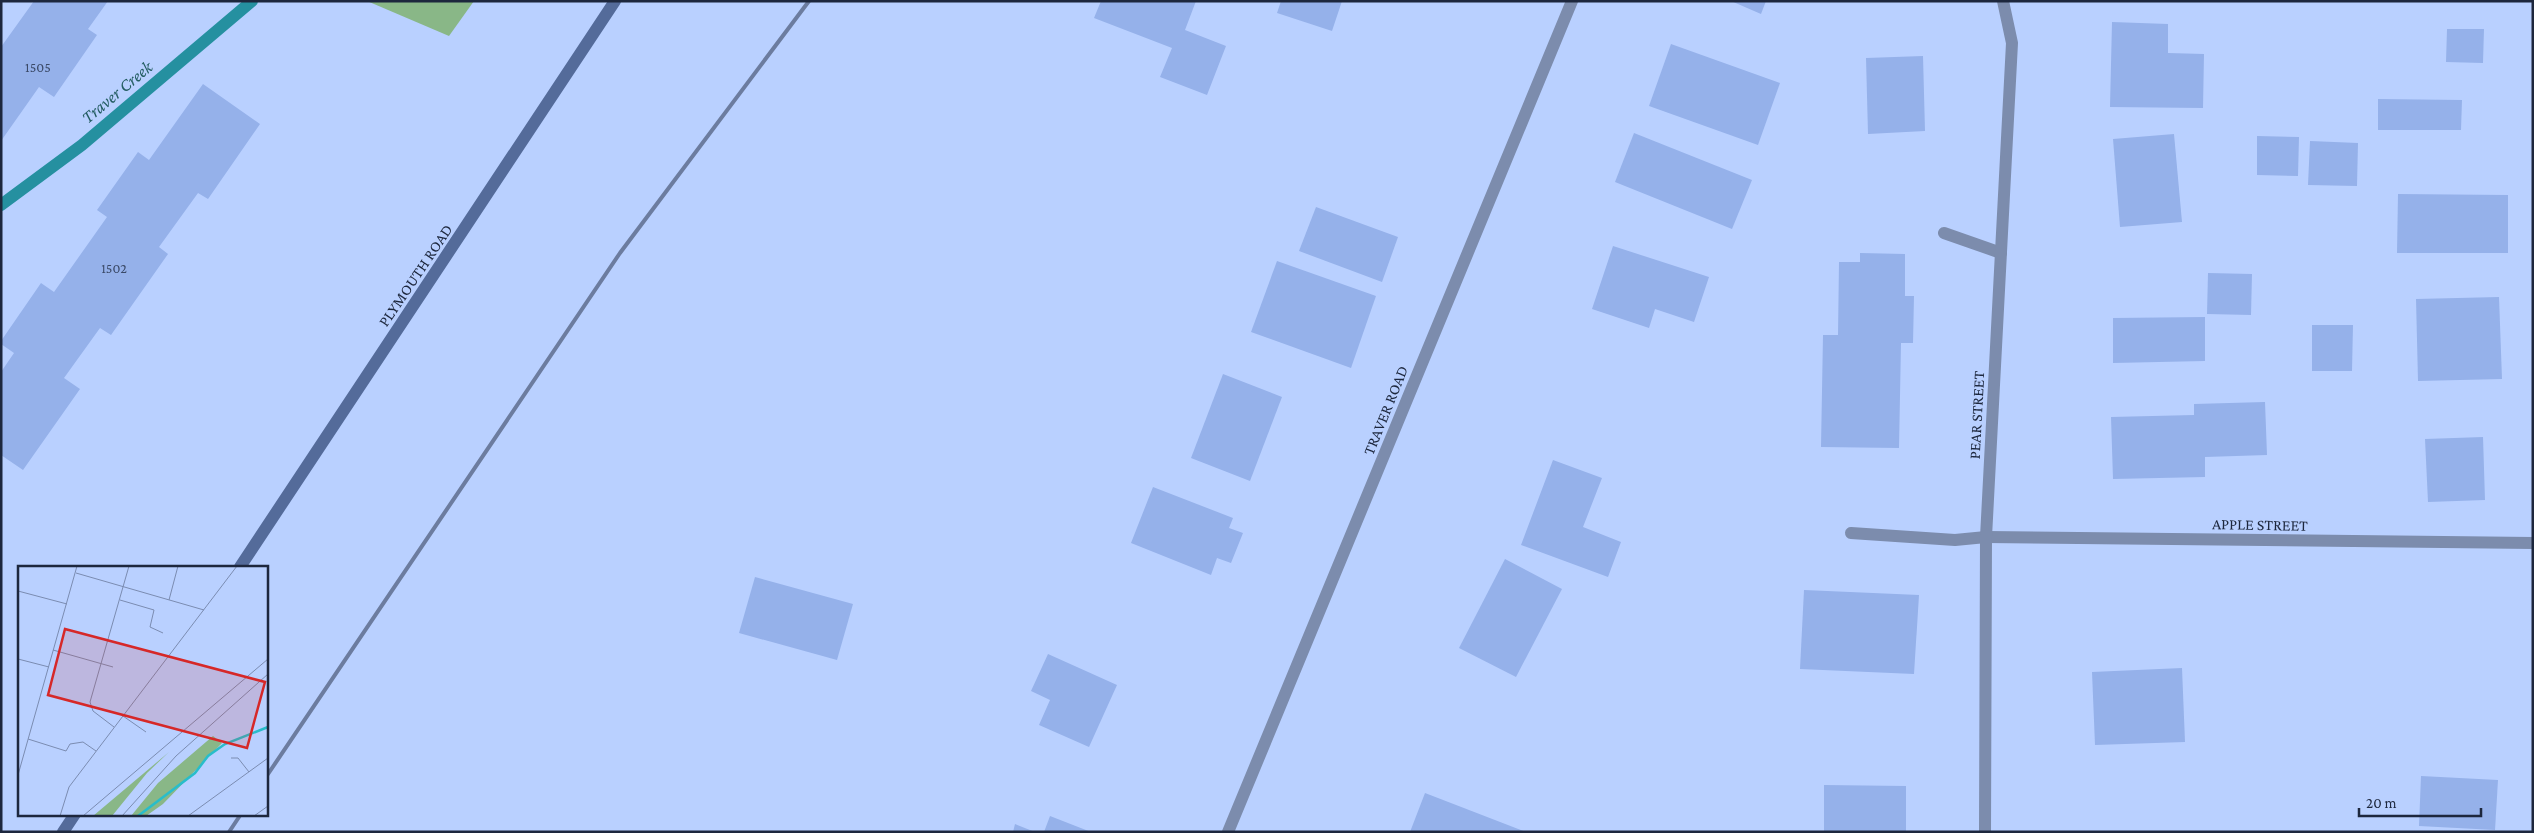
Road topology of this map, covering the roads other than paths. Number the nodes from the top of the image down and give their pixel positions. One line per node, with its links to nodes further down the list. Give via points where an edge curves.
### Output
1 (615, 1): 9 (main road, PLYMOUTH ROAD)
2 (1572, 1): 12 (street, TRAVER ROAD)
3 (2004, 1): 5 (street, PEAR STREET, via 2012,43)
4 (1944, 233): 5 (street)
5 (2001, 253): 7 (street, PEAR STREET)
6 (1851, 533): 7 (street, APPLE STREET, via 1956,540)
7 (1986, 537): 8 (street, APPLE STREET); 13 (street, PEAR STREET)
8 (2533, 543)
9 (241, 566)
10 (74, 816): 11 (main road)
11 (64, 832)
12 (1228, 832)
13 (1985, 832)

